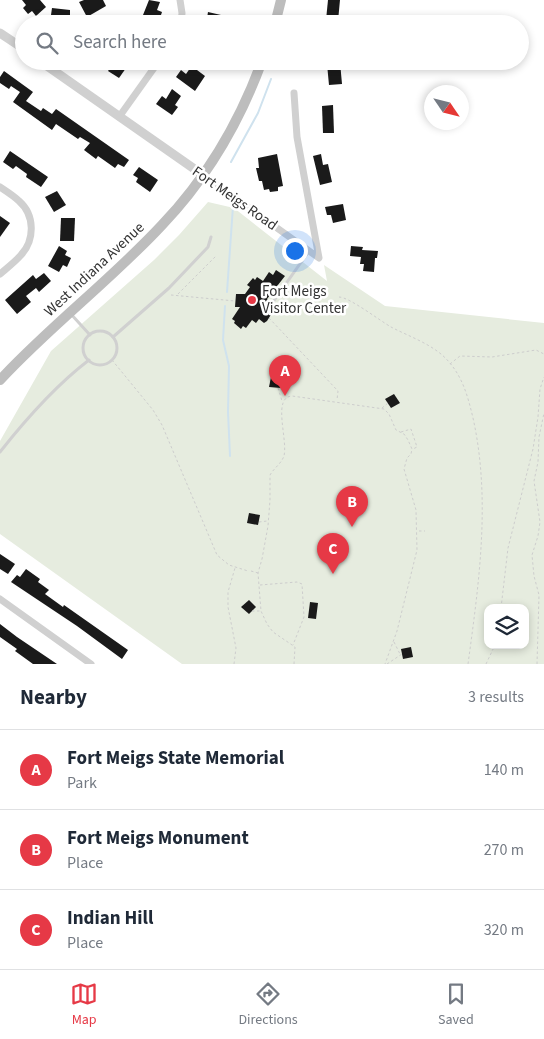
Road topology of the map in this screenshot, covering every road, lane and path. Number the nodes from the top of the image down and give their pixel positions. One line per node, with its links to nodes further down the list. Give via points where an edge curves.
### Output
1 (180, 0): 3 (street)
2 (281, 0): 4 (main road)
3 (182, 15)
4 (277, 15)
5 (0, 33): 6 (street)
6 (15, 44)
7 (53, 70): 11 (street, Fort Meigs Road)
8 (153, 70): 11 (street)
9 (258, 70): 12 (main road, West Indiana Avenue, via 234,126)
10 (294, 93): 15 (street, via 298,137 319,258)
11 (119, 117): 12 (street, Fort Meigs Road)
12 (203, 176): 15 (street, Fort Meigs Road); 25 (main road, West Indiana Avenue, via 163,225)
13 (0, 187): 17 (street, via 23,205 31,230 25,250)
14 (211, 237): 20 (lane, via 208,247)
15 (309, 251): 19 (lane)
16 (216, 256): 21 (path)
17 (0, 274)
18 (279, 284): 19 (lane)
19 (283, 287): 24 (lane)
20 (162, 294): 21 (path); 28 (lane)
21 (177, 295): 23 (path)
22 (338, 297): 32 (path, via 346,298 432,348)
23 (235, 301)
24 (273, 302)
25 (70, 313): 27 (lane); 34 (main road, West Indiana Avenue)
26 (269, 318): 37 (path, via 338,391)
27 (90, 335): 28 (lane, via 104,332); 30 (lane, via 84,345)
28 (113, 337): 31 (lane, via 117,352)
29 (544, 354): 32 (path, via 536,350 492,357 460,356)
30 (89, 360): 31 (lane, via 103,365); 43 (lane, via 38,407)
31 (112, 360): 48 (path, via 162,425 217,555)
32 (450, 364): 66 (path, via 460,378 470,403 480,454 482,525)
33 (544, 376): 54 (path, via 532,449 508,548)
34 (0, 380)
35 (278, 388): 36 (path)
36 (283, 401): 37 (path, via 292,396); 45 (path, via 285,445 283,458 270,475)
37 (337, 401): 39 (path)
38 (388, 403): 39 (path)
39 (382, 408): 41 (path)
40 (544, 413): 68 (path, via 534,481 540,522 532,555 539,595)
41 (400, 432): 42 (path); 42 (path, via 410,429 417,447)
42 (412, 449): 46 (path, via 404,469 415,502)
43 (0, 452)
44 (258, 522): 45 (path)
45 (268, 522): 51 (path)
46 (418, 531): 47 (path); 59 (path, via 416,557)
47 (425, 531)
48 (235, 568): 49 (path); 63 (path, via 228,592 236,648)
49 (248, 570)
50 (251, 572): 51 (path)
51 (258, 573): 52 (path)
52 (259, 585): 56 (path); 57 (path, via 302,584)
53 (0, 599): 62 (street)
54 (501, 604)
55 (252, 611): 56 (path)
56 (261, 611): 60 (path, via 273,632)
57 (304, 616): 58 (path); 60 (path)
58 (308, 616)
59 (393, 641): 65 (path); 65 (path, via 401,655)
60 (293, 645): 64 (path)
61 (493, 649): 67 (path)
62 (91, 664)
63 (234, 664)
64 (294, 664)
65 (386, 664)
66 (468, 664)
67 (486, 664)
68 (537, 664)

